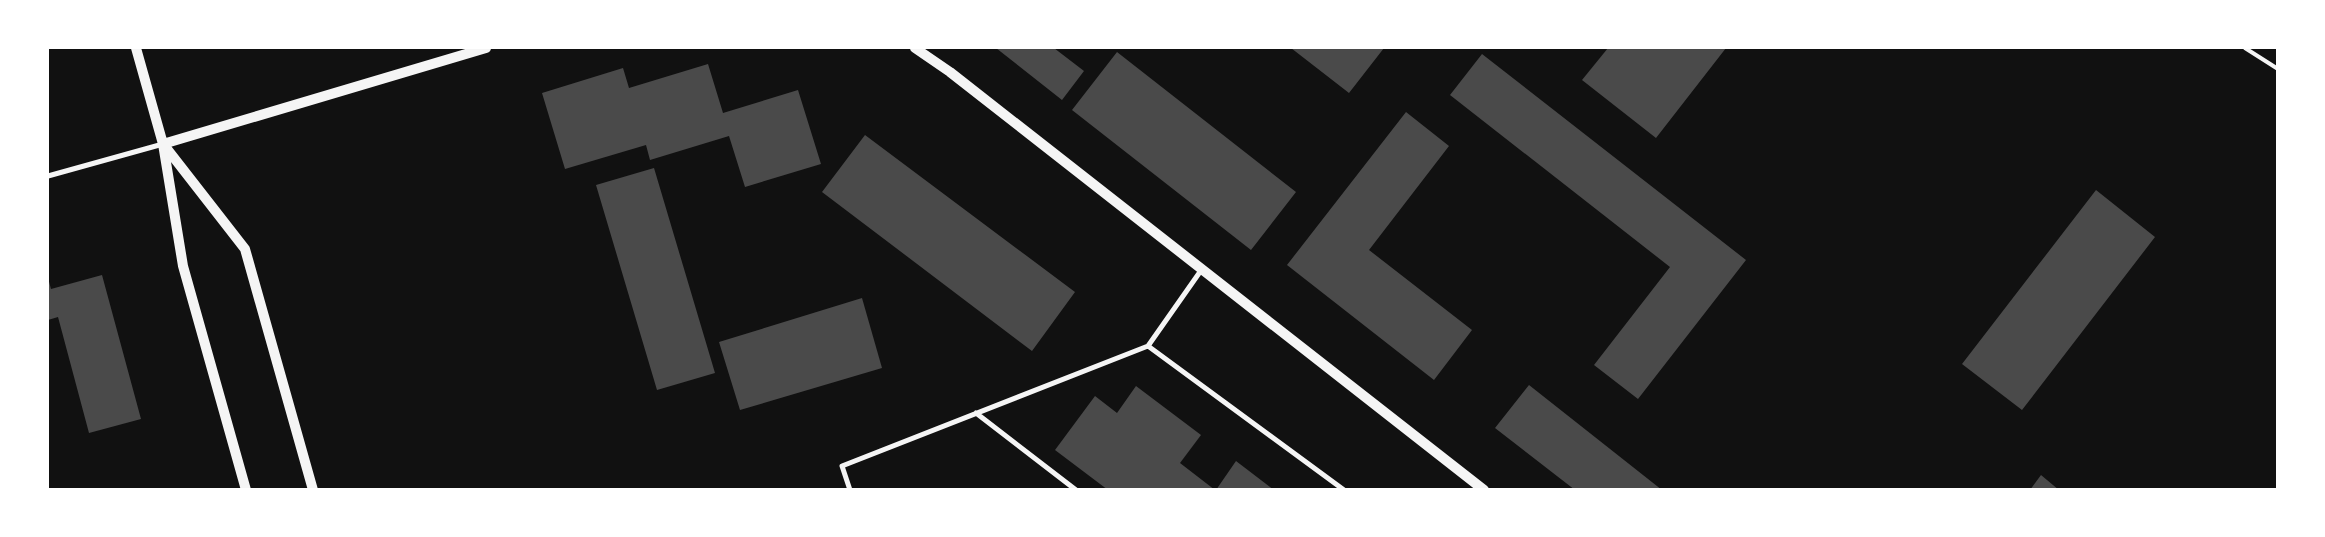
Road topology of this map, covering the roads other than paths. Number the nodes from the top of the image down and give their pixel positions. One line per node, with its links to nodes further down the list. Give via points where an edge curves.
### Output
1 (136, 48): 6 (main road)
2 (486, 48): 6 (main road)
3 (915, 48): 8 (main road)
4 (2245, 48): 5 (lane)
5 (2278, 69)
6 (163, 144): 7 (street); 11 (main road, via 183,266); 12 (main road, via 244,250)
7 (48, 176)
8 (1202, 269): 9 (street); 16 (main road)
9 (1148, 346): 10 (street); 15 (street)
10 (976, 413): 13 (street, via 842,466); 14 (street)
11 (246, 490)
12 (313, 490)
13 (850, 490)
14 (1076, 490)
15 (1344, 490)
16 (1484, 490)

